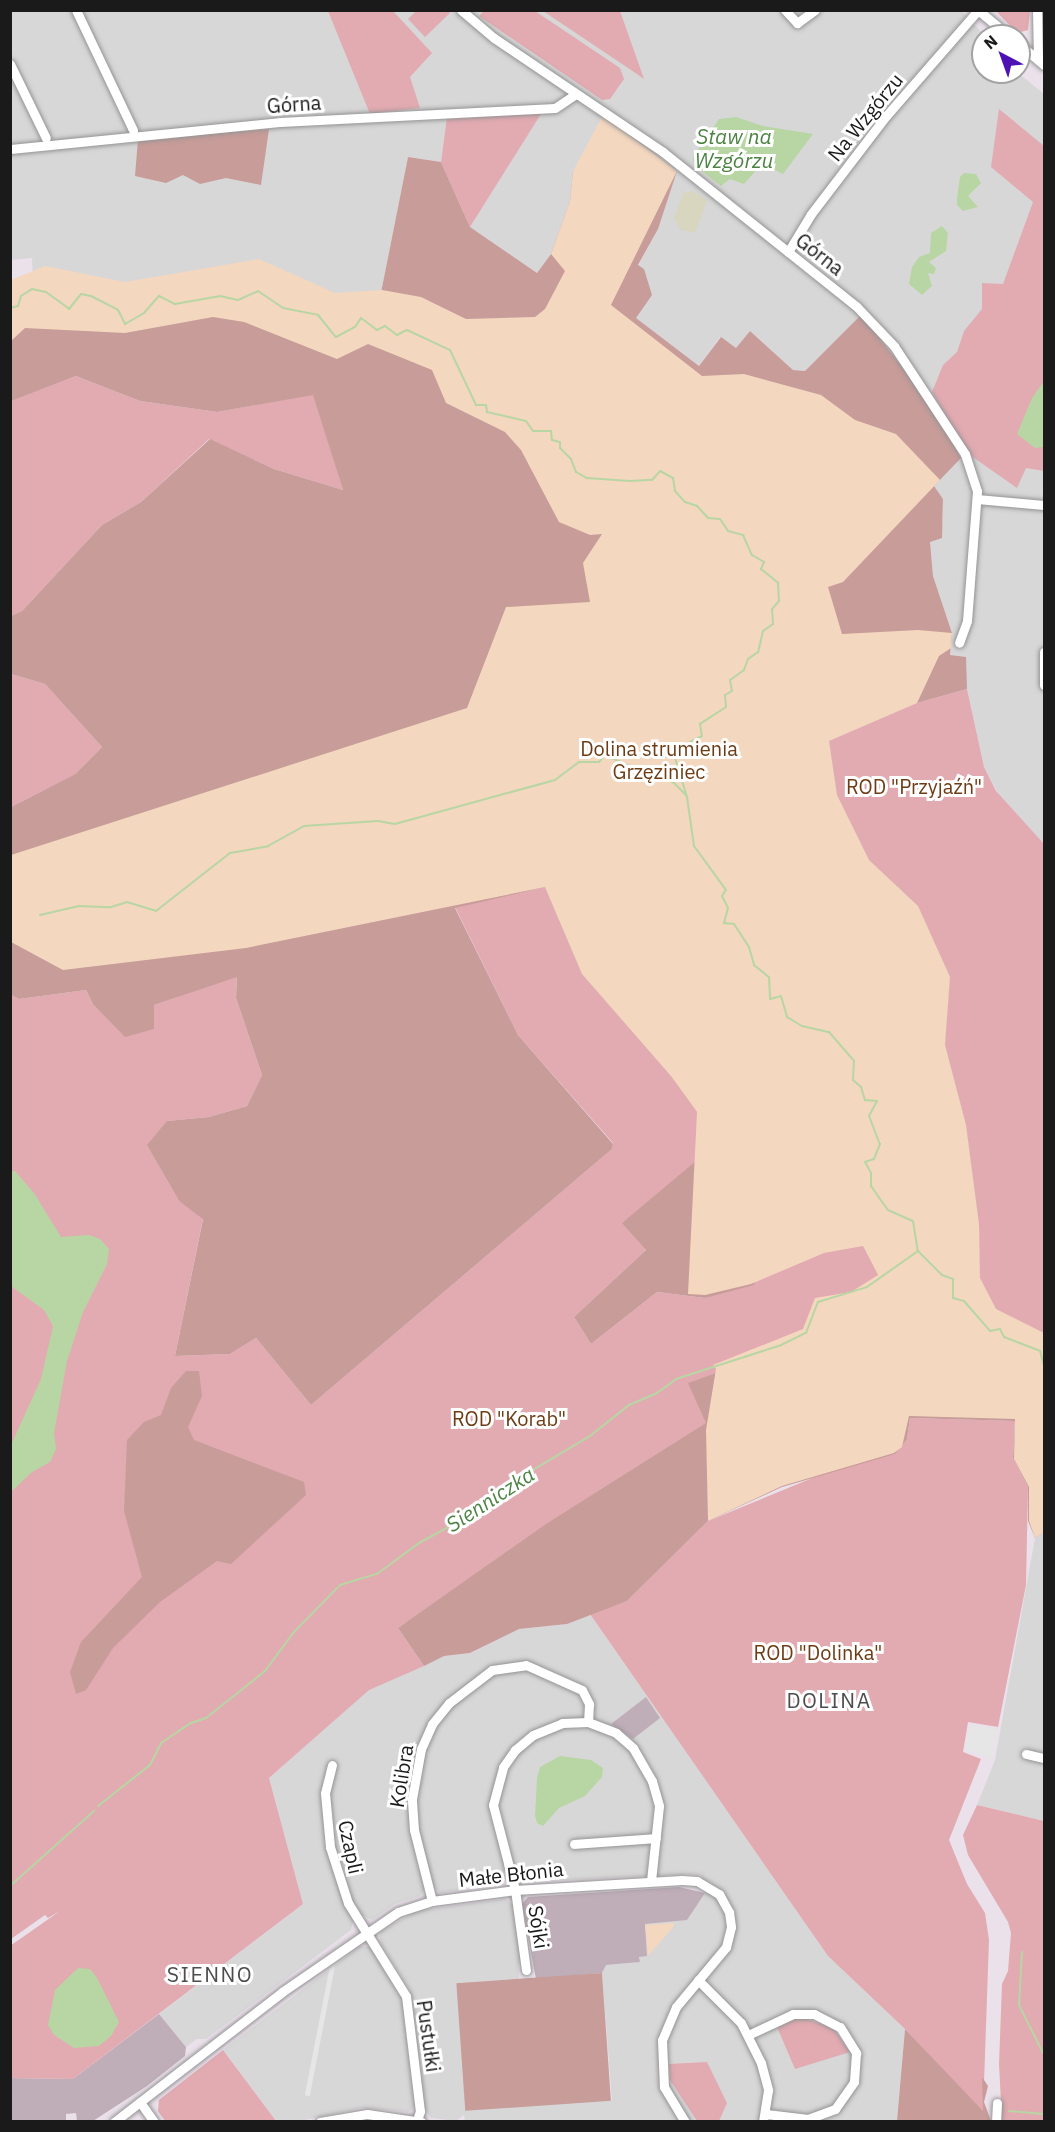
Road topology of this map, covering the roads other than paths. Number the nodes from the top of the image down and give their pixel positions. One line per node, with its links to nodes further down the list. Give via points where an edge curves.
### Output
1 (76, 10): 11 (street)
2 (461, 10): 10 (street, Górna)
3 (784, 10): 4 (street, via 797,23)
4 (815, 10)
5 (1037, 10): 8 (street)
6 (978, 11): 7 (street); 14 (street, Na Wzgórzu, via 886,116 811,214)
7 (994, 24)
8 (1041, 62)
9 (10, 64): 12 (street)
10 (576, 94): 13 (street, Górna, via 555,108 280,122); 14 (street, Górna, via 648,141)
11 (133, 130)
12 (46, 138)
13 (10, 149)
14 (788, 252): 15 (street, Górna, via 866,314 899,353 965,454)
15 (977, 499): 16 (street); 17 (street, Górna, via 967,621)
16 (1044, 505)
17 (959, 643)
18 (1044, 652): 19 (street)
19 (1044, 685)
20 (588, 1722): 24 (street, via 625,1739 646,1769 658,1806); 27 (street, via 562,1723 533,1735 508,1758 499,1776 494,1805); 28 (street, Kolibra, via 589,1704 582,1690 526,1665 492,1670 449,1703 432,1724 421,1749 412,1799 414,1830)
21 (1026, 1754): 22 (street)
22 (1044, 1758)
23 (332, 1765): 29 (street, Czapli, via 325,1793 330,1847 342,1889)
24 (656, 1838): 25 (street); 26 (street)
25 (574, 1844)
26 (651, 1881): 27 (street, Małe Błonia); 31 (street, Małe Błonia, via 697,1881 713,1889 727,1906 731,1920 729,1940)
27 (515, 1890): 28 (street, Małe Błonia); 30 (street, Sójki)
28 (432, 1901): 29 (street, Małe Błonia, via 398,1911)
29 (366, 1931): 33 (street, Małe Błonia); 39 (street, Pustułki, via 406,1996)
30 (526, 1970)
31 (698, 1980): 32 (street, via 725,2004); 40 (street, Małe Błonia, via 669,2020 661,2049 664,2086)
32 (748, 2035): 35 (street, via 766,2079); 35 (street, via 793,2014 814,2014 840,2027 856,2053 854,2082 835,2109 808,2119)
33 (140, 2102): 36 (street, Małe Błonia); 37 (street)
34 (997, 2103): 41 (street)
35 (764, 2117)
36 (114, 2121)
37 (154, 2121)
38 (320, 2121): 39 (street, via 367,2114)
39 (419, 2121)
40 (685, 2121)
41 (996, 2121)

